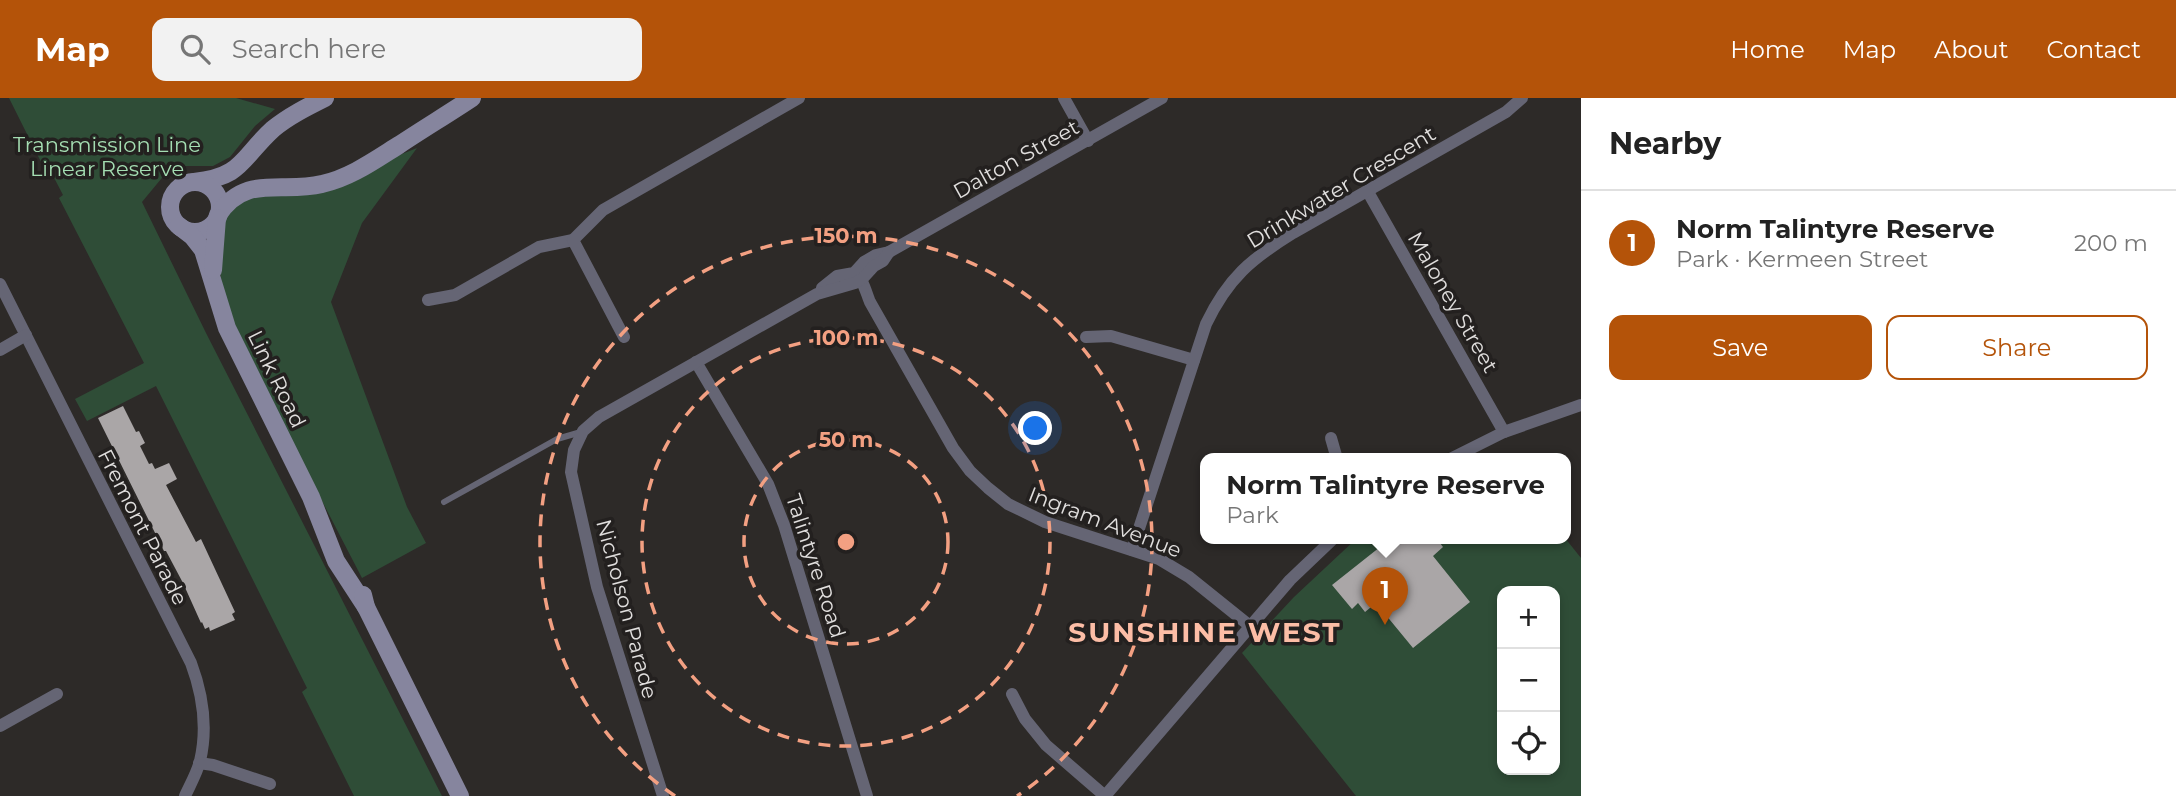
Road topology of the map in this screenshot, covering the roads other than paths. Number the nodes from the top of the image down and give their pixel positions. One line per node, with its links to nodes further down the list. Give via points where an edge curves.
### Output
1 (325, 98): 10 (street, via 276,126 234,171)
2 (472, 98): 12 (street, via 341,178 300,188 248,190 231,200)
3 (799, 98): 14 (street, via 603,210)
4 (1064, 98): 9 (street)
5 (1162, 98): 9 (street, Dalton Street)
6 (1522, 98): 8 (street, Drinkwater Crescent)
7 (1533, 98): 8 (street, Drinkwater Crescent)
8 (1506, 112): 11 (street, Drinkwater Crescent)
9 (1088, 141): 16 (street, Dalton Street, via 889,252)
10 (194, 182): 12 (street, via 215,192); 13 (street, via 172,197 170,211)
11 (1367, 192): 23 (street, Drinkwater Crescent, via 1261,253 1238,274 1217,300); 27 (street, Maloney Street)
12 (218, 216): 13 (street, via 200,231); 15 (street, Link Road)
13 (179, 226): 15 (street, Link Road, via 200,246)
14 (573, 240): 18 (street, via 539,247 455,295); 20 (street)
15 (213, 278): 41 (street, Link Road, via 227,328 311,497 337,561 366,607)
16 (856, 278): 24 (street, Dalton Street, via 817,293); 33 (street, Ingram Avenue, via 970,471 1008,504 1045,522)
17 (0, 284): 19 (street, Fremont Parade)
18 (428, 300)
19 (26, 335): 22 (street); 38 (street, Fremont Parade, via 191,663 203,703)
20 (624, 337)
21 (1086, 337): 23 (street, via 1111,336)
22 (0, 350)
23 (1194, 360): 33 (street, Drinkwater Crescent)
24 (696, 362): 26 (street, Dalton Street, via 599,417); 43 (street, Talintyre Road, via 776,504)
25 (1581, 405): 27 (street)
26 (583, 431): 31 (lane, via 557,439); 42 (street, Nicholson Parade, via 571,472 597,587)
27 (1504, 432): 30 (street)
28 (1331, 438): 29 (street)
29 (1335, 453)
30 (1462, 453)
31 (444, 502)
32 (1328, 544): 34 (street)
33 (1132, 550): 34 (street, Ingram Avenue, via 1189,577)
34 (1250, 626): 44 (street)
35 (57, 694): 37 (street)
36 (1012, 694): 44 (street, via 1045,746)
37 (0, 726)
38 (200, 763): 39 (street); 40 (street, Fremont Parade)
39 (270, 784)
40 (184, 796)
41 (460, 796)
42 (663, 796)
43 (867, 796)
44 (1105, 796)

